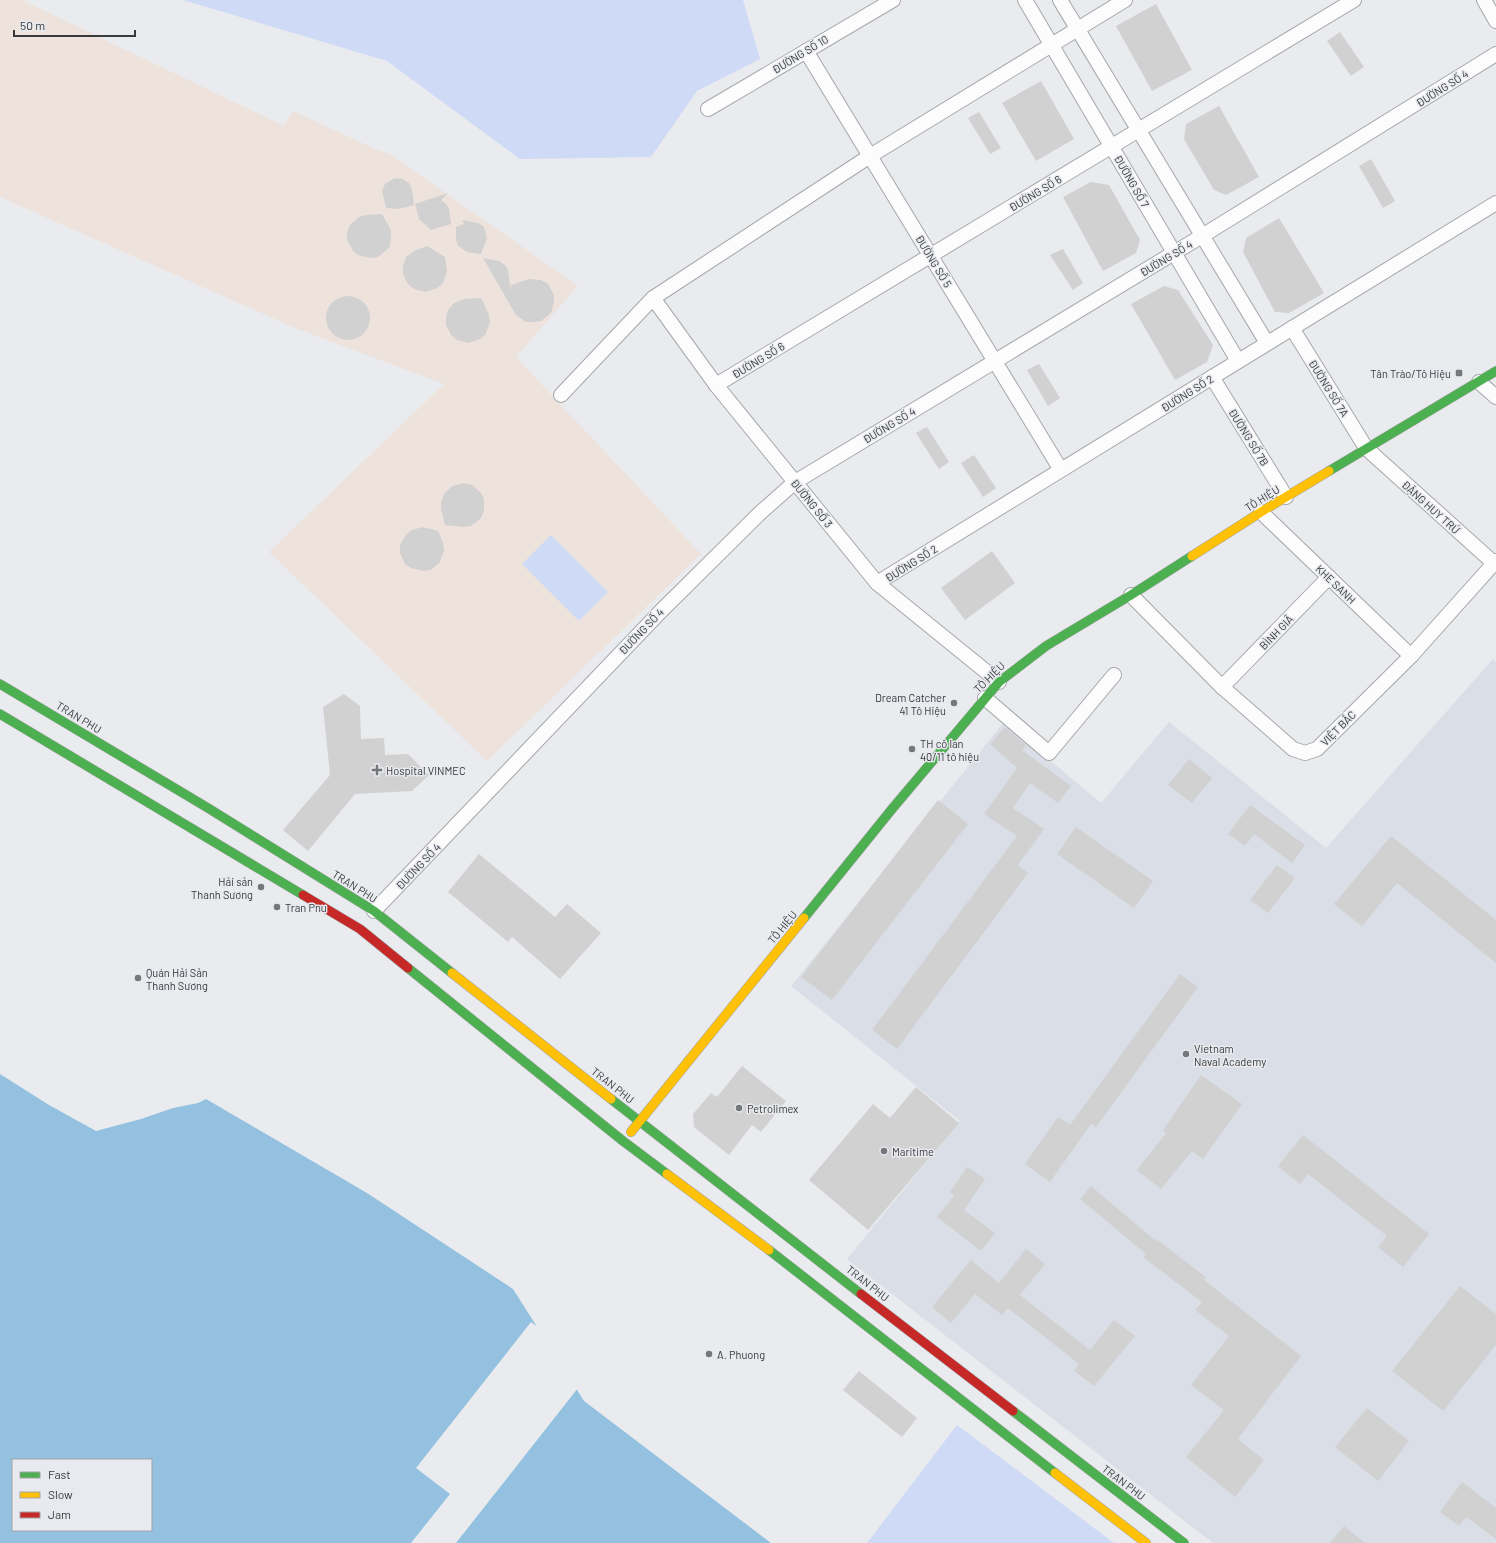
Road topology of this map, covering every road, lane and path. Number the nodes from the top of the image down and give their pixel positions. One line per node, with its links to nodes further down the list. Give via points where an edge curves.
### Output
1 (893, 0): 10 (street, ĐƯỜNG SỐ 10)
2 (1025, 0): 9 (street, ĐƯỜNG SỐ 7)
3 (1060, 0): 8 (street)
4 (1125, 0): 8 (street)
5 (1354, 0): 13 (street, ĐƯỜNG SỐ 6)
6 (1484, 0): 7 (street)
7 (1496, 21)
8 (1078, 29): 9 (street); 13 (street)
9 (1052, 45): 14 (street, ĐƯỜNG SỐ 7); 15 (street)
10 (806, 51): 12 (street, ĐƯỜNG SỐ 10); 15 (street, ĐƯỜNG SỐ 5)
11 (1496, 54): 17 (street, ĐƯỜNG SỐ 4)
12 (708, 109)
13 (1138, 130): 14 (street, ĐƯỜNG SỐ 6); 17 (street)
14 (1112, 146): 18 (street, ĐƯỜNG SỐ 7); 19 (street, ĐƯỜNG SỐ 6)
15 (870, 156): 19 (street, ĐƯỜNG SỐ 5); 20 (street)
16 (1496, 203): 21 (street, ĐƯỜNG SỐ 2)
17 (1202, 236): 18 (street, ĐƯỜNG SỐ 4); 22 (street)
18 (1174, 253): 23 (street, ĐƯỜNG SỐ 4); 24 (street, ĐƯỜNG SỐ 7)
19 (931, 256): 23 (street, ĐƯỜNG SỐ 5); 28 (street, ĐƯỜNG SỐ 6)
20 (653, 298): 28 (street, ĐƯỜNG SỐ 3); 29 (street)
21 (1292, 328): 22 (street, ĐƯỜNG SỐ 2); 31 (street, ĐƯỜNG SỐ 7A)
22 (1267, 343): 24 (street, ĐƯỜNG SỐ 2)
23 (995, 361): 32 (street, ĐƯỜNG SỐ 5); 33 (street, ĐƯỜNG SỐ 4)
24 (1238, 361): 26 (street, ĐƯỜNG SỐ 2)
25 (1496, 371): 27 (main road, TÔ HIỆU)
26 (1212, 377): 32 (street, ĐƯỜNG SỐ 2); 34 (street, ĐƯỜNG SỐ 7B)
27 (1479, 382): 30 (street); 31 (main road, TÔ HIỆU)
28 (716, 385): 33 (street, ĐƯỜNG SỐ 3)
29 (561, 395)
30 (1496, 397)
31 (1366, 448): 34 (main road, TÔ HIỆU); 36 (street, ĐẶNG HUY TRỨ)
32 (1061, 470): 38 (street, ĐƯỜNG SỐ 2)
33 (795, 482): 38 (street, ĐƯỜNG SỐ 3); 47 (street, ĐƯỜNG SỐ 4, via 661,611)
34 (1286, 497): 35 (main road, TÔ HIỆU)
35 (1261, 512): 37 (street, KHE SANH); 39 (main road, TÔ HIỆU)
36 (1495, 563): 40 (street, VIỆT BẮC)
37 (1329, 577): 40 (street, KHE SANH); 44 (street, BÌNH GIÃ)
38 (877, 583): 42 (street, ĐƯỜNG SỐ 3)
39 (1131, 595): 42 (main road, TÔ HIỆU, via 1046,646); 44 (street, VIỆT BẮC)
40 (1411, 656): 44 (street, VIỆT BẮC, via 1317,749 1305,753 1293,749)
41 (1114, 675): 45 (street, via 1049,753)
42 (999, 682): 45 (main road, TÔ HIỆU)
43 (0, 684): 47 (main road, TRAN PHU, via 80,731)
44 (1222, 687)
45 (985, 698): 48 (main road, TÔ HIỆU)
46 (0, 714): 47 (main road, TRAN PHU)
47 (367, 920): 48 (main road, TRAN PHU); 49 (main road, TRAN PHU)
48 (639, 1121): 49 (main road, TÔ HIỆU); 50 (main road, TRAN PHU)
49 (623, 1141): 50 (main road, TRAN PHU, via 790,1267)
50 (988, 1406): 51 (main road, TRAN PHU); 52 (main road, TRAN PHU)
51 (1146, 1543)
52 (1184, 1543)

